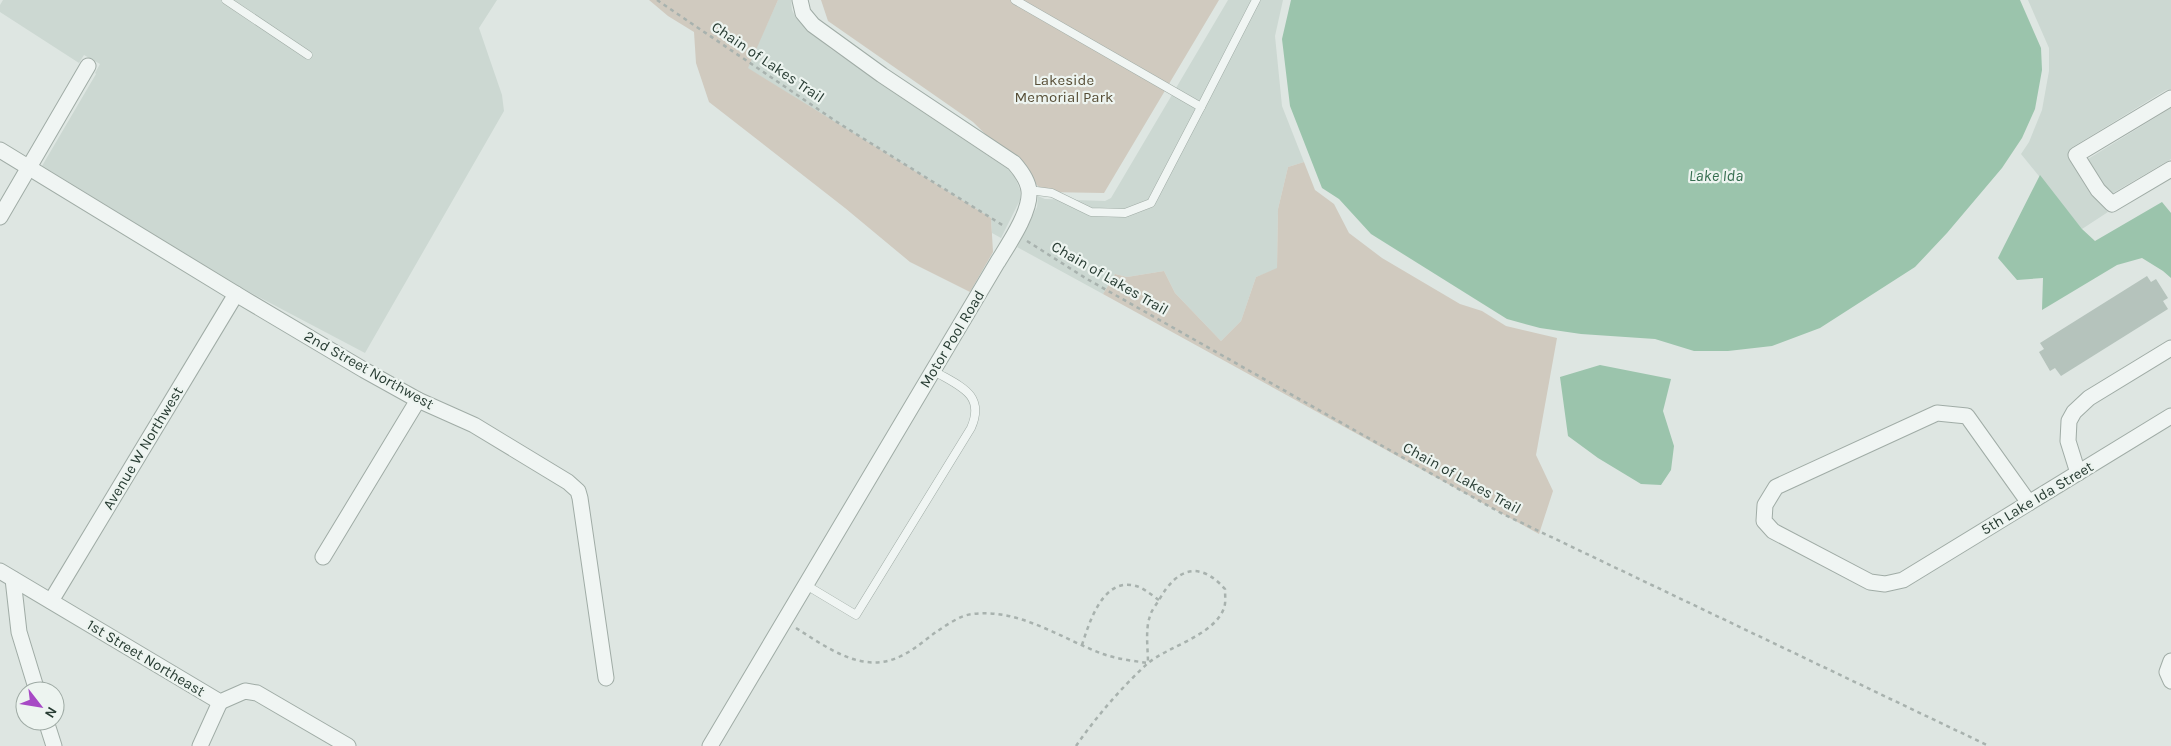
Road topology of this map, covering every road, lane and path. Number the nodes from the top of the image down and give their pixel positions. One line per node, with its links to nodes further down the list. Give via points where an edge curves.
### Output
1 (226, 0): 7 (lane)
2 (657, 0): 16 (path, Chain of Lakes Trail, via 840,124)
3 (800, 0): 14 (street, via 802,13 821,31 1014,163 1023,174)
4 (1015, 0): 10 (lane)
5 (1246, 0): 6 (lane)
6 (1255, 2): 10 (lane)
7 (308, 55)
8 (88, 66): 12 (street)
9 (2171, 98): 13 (street, via 2076,155 2098,190 2112,204)
10 (1201, 107): 14 (lane, via 1151,202 1125,213 1091,212 1052,193)
11 (0, 150): 12 (street, 2nd Street Northwest)
12 (30, 168): 15 (street); 17 (street, 2nd Street Northwest)
13 (2171, 170)
14 (1029, 190): 16 (street, Motor Pool Road, via 1028,203)
15 (0, 217)
16 (1015, 233): 19 (street, Motor Pool Road); 43 (path, Chain of Lakes Trail, via 1051,258 1501,514)
17 (236, 294): 20 (street, 2nd Street Northwest); 28 (street, Avenue W Northwest)
18 (2171, 348): 22 (street, via 2089,398 2074,412 2069,421 2068,441)
19 (934, 370): 26 (street, Motor Pool Road); 26 (lane, via 974,398 976,418 971,428 856,615)
20 (418, 400): 24 (street); 33 (street, 2nd Street Northwest, via 474,425 578,491)
21 (2171, 416): 22 (street, 5th Lake Ida Street)
22 (2078, 473): 23 (street, 5th Lake Ida Street)
23 (2029, 503): 23 (street, 5th Lake Ida Street, via 1903,580 1885,584 1870,582 1773,531 1764,521 1765,504 1776,487 1937,413 1967,416)
24 (323, 557)
25 (6, 575): 28 (street, 1st Street Northeast); 34 (street)
26 (806, 585): 29 (street, Motor Pool Road)
27 (1159, 600): 30 (path, via 1141,588 1119,586 1097,607); 32 (path, via 1149,617); 32 (path, via 1167,585 1191,571 1204,571 1225,589 1224,608 1211,625)
28 (51, 602): 36 (street, 1st Street Northeast)
29 (784, 621): 30 (path, via 832,650 866,663 902,656 954,621 972,614 1012,616); 41 (street, Motor Pool Road)
30 (1082, 645): 32 (path, via 1105,654)
31 (2170, 662): 35 (street, via 2167,672)
32 (1148, 663): 42 (path, via 1114,698)
33 (606, 678)
34 (34, 681)
35 (2171, 681)
36 (220, 702): 39 (street); 40 (street, 1st Street Northeast, via 245,691 258,693)
37 (49, 731): 38 (street)
38 (54, 746)
39 (200, 746)
40 (348, 746)
41 (710, 746)
42 (1076, 746)
43 (1989, 746)

